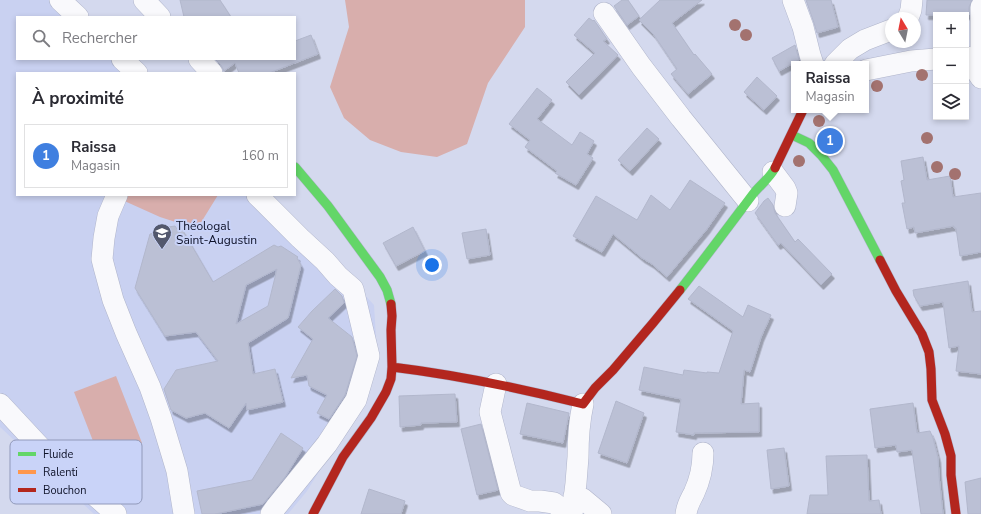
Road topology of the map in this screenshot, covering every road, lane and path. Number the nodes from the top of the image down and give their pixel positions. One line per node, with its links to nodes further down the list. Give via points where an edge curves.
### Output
1 (60, 0): 8 (street)
2 (144, 0): 9 (street)
3 (793, 0): 15 (street)
4 (912, 0): 6 (street)
5 (981, 7): 11 (street)
6 (910, 12)
7 (604, 13): 27 (street, via 641,66)
8 (77, 16)
9 (159, 16)
10 (885, 32): 16 (street, via 850,49)
11 (974, 55): 20 (street)
12 (933, 59): 17 (street)
13 (123, 60): 18 (street)
14 (200, 60): 19 (street)
15 (812, 61)
16 (838, 61)
17 (869, 69)
18 (136, 72)
19 (211, 72)
20 (981, 78)
21 (802, 113): 22 (street)
22 (792, 135): 24 (street); 43 (street, via 809,144 833,170 922,334 929,352 932,400 951,456)
23 (296, 168): 29 (street, via 344,227 387,290 392,316)
24 (773, 172): 27 (street); 28 (street, via 787,193)
25 (117, 196): 38 (street, via 108,216 102,259 113,300 161,418 177,471)
26 (258, 196): 39 (street, via 353,290 369,356 356,400 327,444)
27 (748, 201): 32 (street, via 653,323)
28 (785, 206)
29 (392, 367): 30 (street); 40 (street, via 386,392 343,457)
30 (496, 384): 32 (street); 36 (street, via 490,412 511,493 530,501)
31 (0, 404): 33 (street)
32 (583, 404): 36 (street)
33 (33, 440)
34 (703, 453): 42 (street, via 700,477 686,508)
35 (105, 504): 37 (street)
36 (572, 508): 41 (street, via 583,499)
37 (116, 514)
38 (184, 514)
39 (271, 514)
40 (313, 514)
41 (601, 514)
42 (686, 514)
43 (956, 514)

